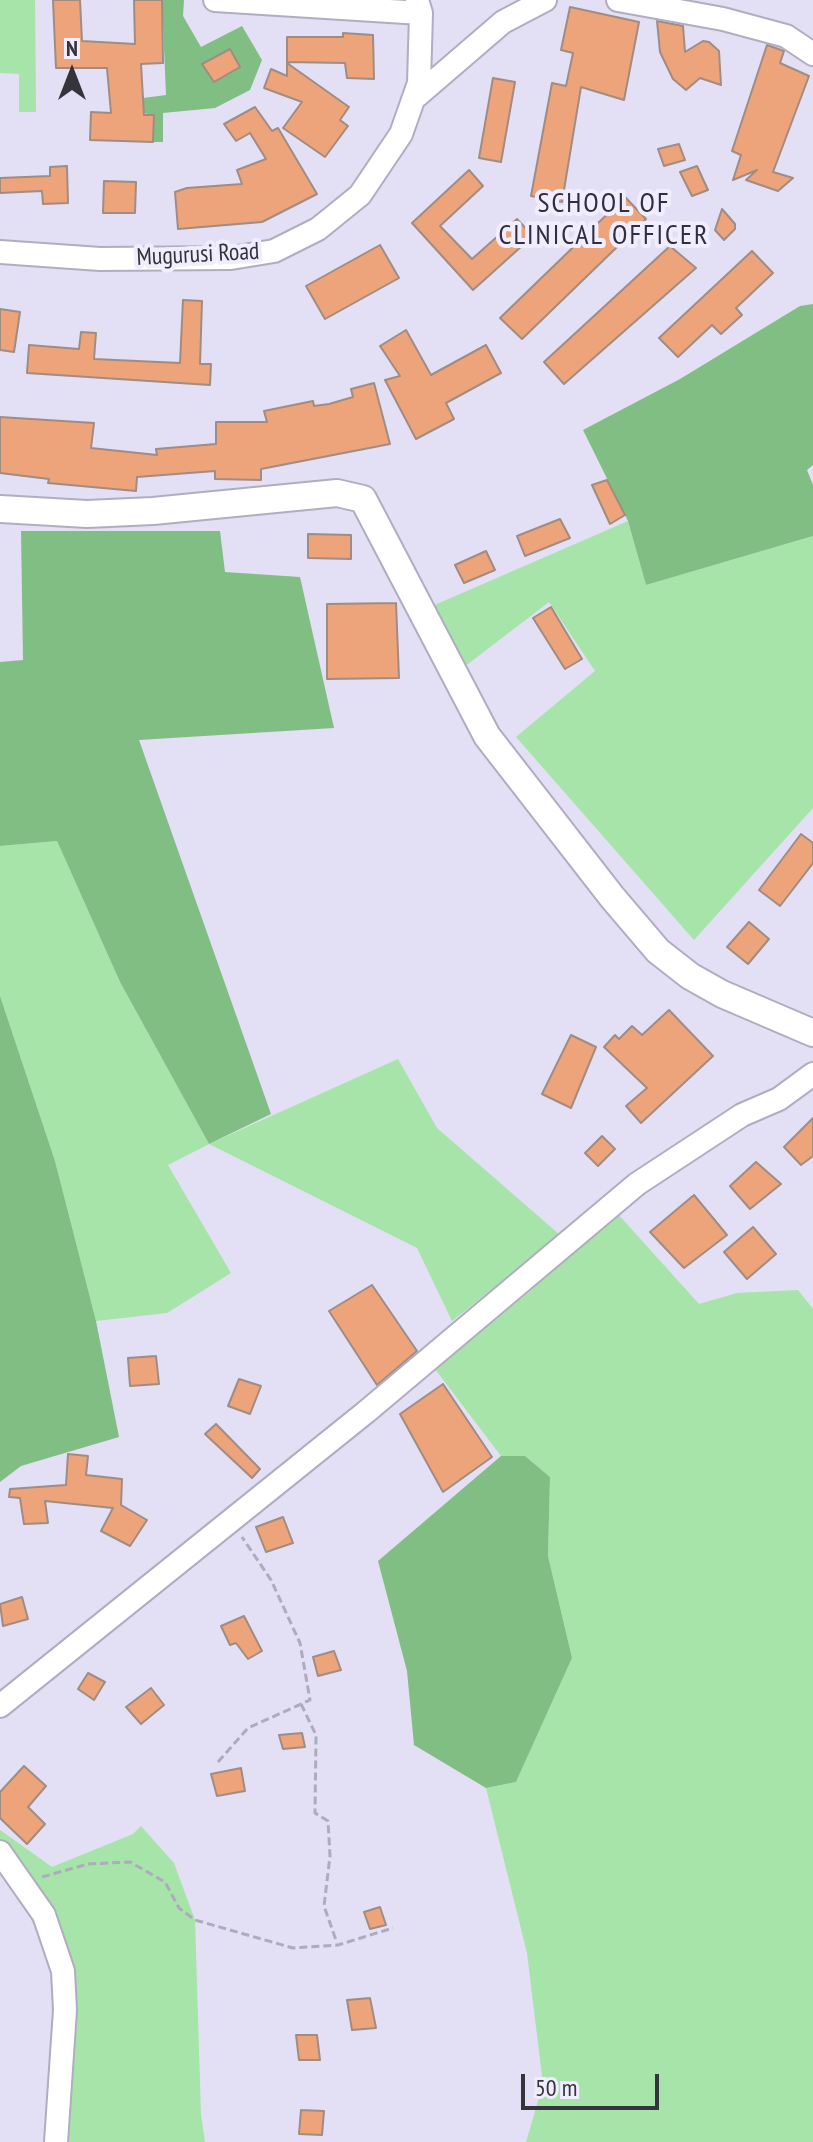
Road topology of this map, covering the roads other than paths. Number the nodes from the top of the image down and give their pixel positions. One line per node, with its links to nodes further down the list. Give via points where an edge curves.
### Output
1 (215, 0): 4 (street)
2 (545, 0): 6 (street, via 503,22)
3 (618, 0): 5 (street, via 761,29 786,36)
4 (419, 6): 6 (street, Mugurusi Road)
5 (813, 54)
6 (417, 96): 7 (street, Mugurusi Road, via 382,166 360,195 318,229 274,251 231,258 100,259)
7 (0, 252)
8 (0, 509): 9 (street, via 87,514 337,493 363,499 487,736 612,897 658,951 690,976)
9 (813, 1033)
10 (813, 1074): 11 (street, via 637,1184)
11 (0, 1706)
12 (0, 1852): 13 (street, via 44,1915 63,1971)
13 (56, 2142)

